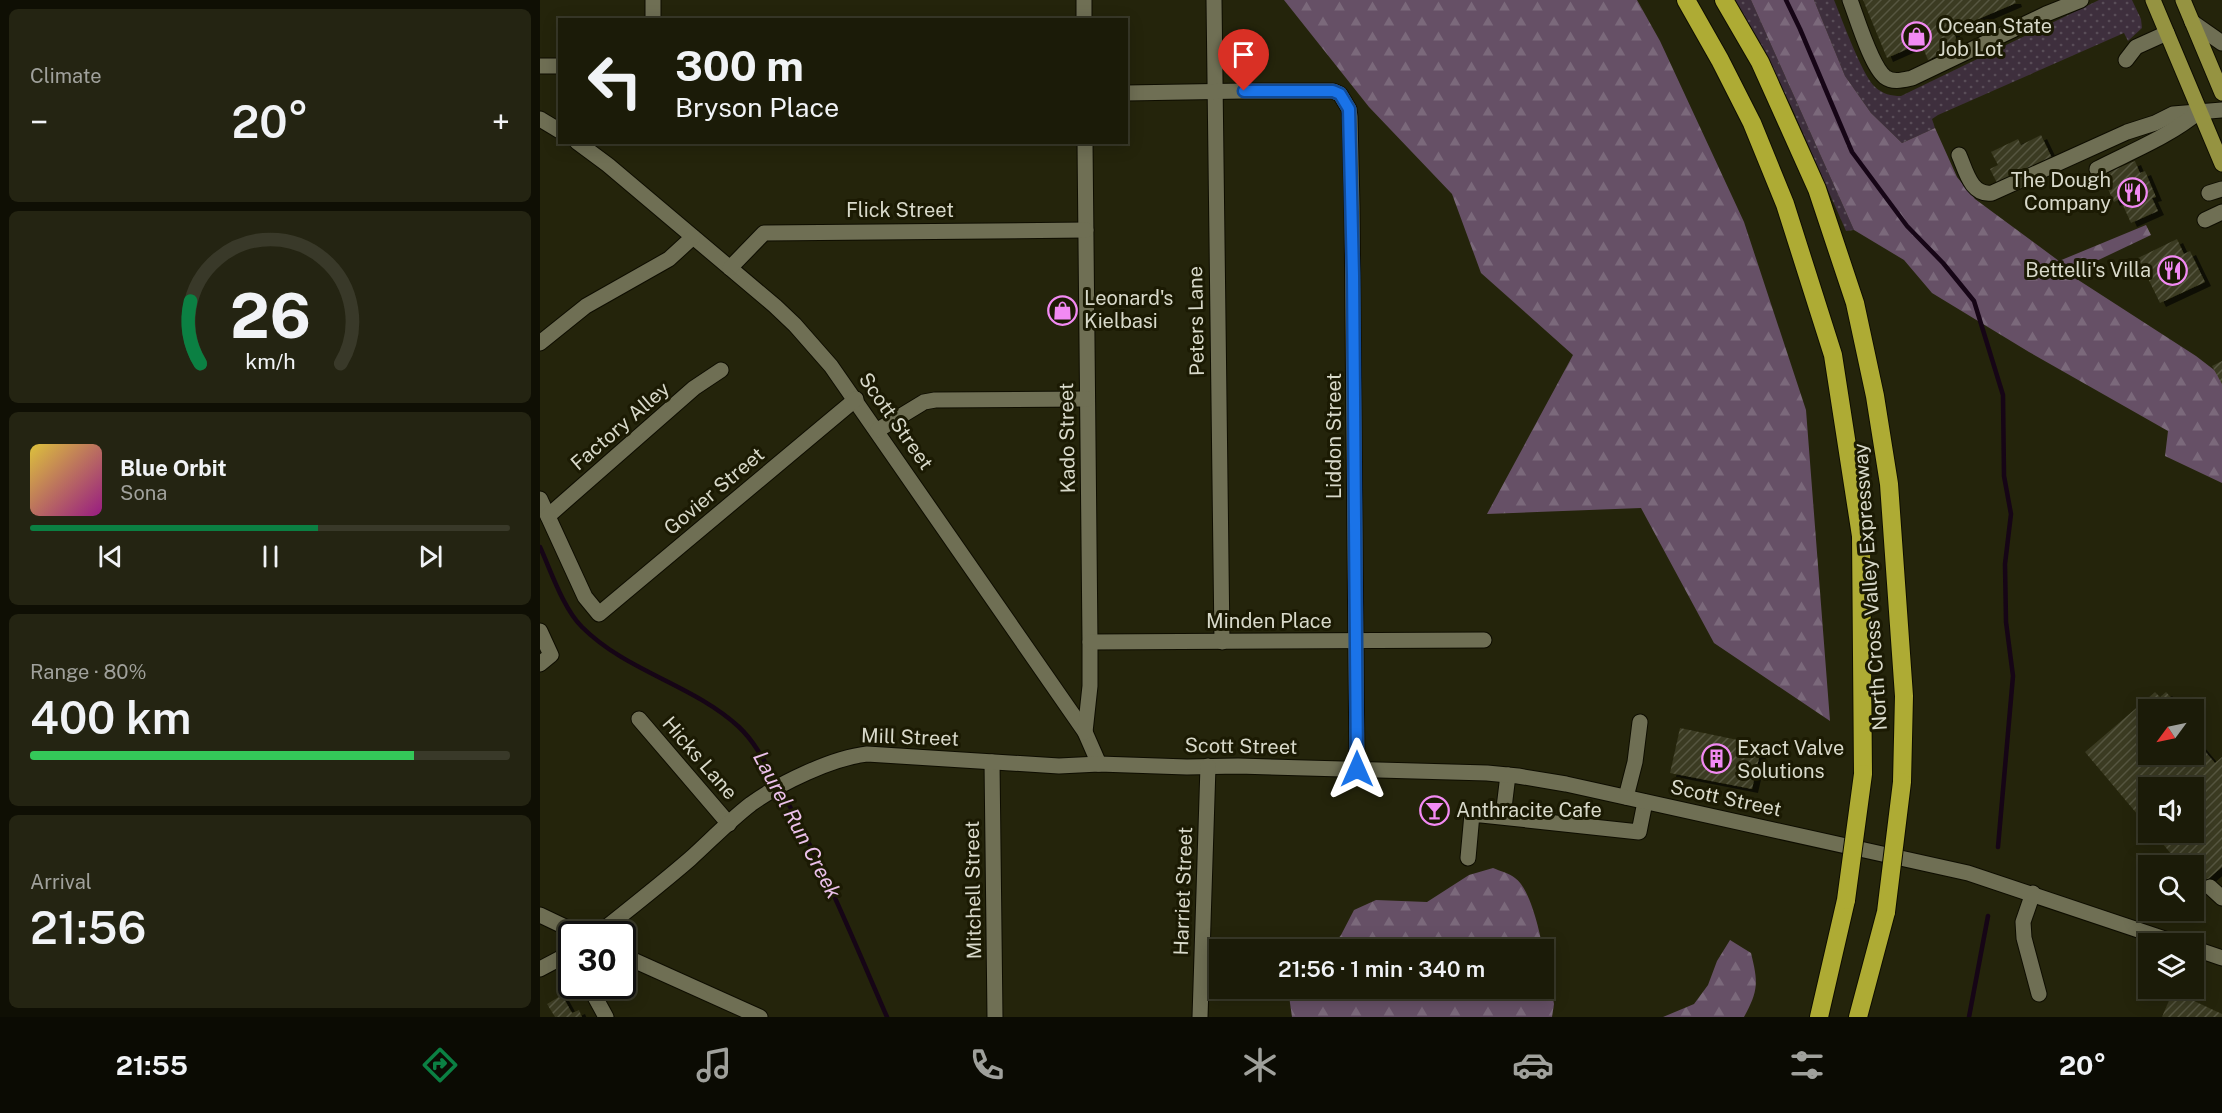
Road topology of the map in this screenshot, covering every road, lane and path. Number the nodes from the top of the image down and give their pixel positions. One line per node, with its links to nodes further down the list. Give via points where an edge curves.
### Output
1 (653, 0): 11 (street)
2 (1084, 0): 12 (street)
3 (1214, 0): 19 (street, Peters Lane)
4 (1686, 0): 81 (highway, North Cross Valley Expressway, bridge, via 1752,123 1785,204 1833,355 1861,536 1863,774 1846,900)
5 (1725, 0): 82 (highway, North Cross Valley Expressway, bridge, via 1760,62 1817,189 1858,315 1889,484 1904,696 1902,782 1886,912)
6 (1850, 0): 10 (street, via 1876,67 1886,78 1899,81 1912,78)
7 (2081, 0): 10 (street)
8 (2153, 0): 14 (main road)
9 (2183, 0): 13 (main road)
10 (2043, 7)
11 (653, 18)
12 (1084, 18)
13 (2192, 22): 15 (street); 21 (main road)
14 (2167, 33): 16 (street, via 2136,47); 23 (main road)
15 (2222, 43)
16 (2126, 60)
17 (540, 66): 18 (street)
18 (558, 66)
19 (1214, 92): 20 (street); 46 (street, Liddon Street, via 1333,91 1340,94 1350,117); 48 (street, Peters Lane)
20 (1128, 93)
21 (2222, 94): 23 (street)
22 (2222, 110): 23 (street)
23 (2200, 111): 25 (street, via 2180,128); 30 (main road)
24 (540, 119): 26 (street)
25 (2157, 129): 29 (street, via 2127,132 1992,193 1977,192); 31 (street)
26 (558, 130)
27 (1085, 144): 34 (street, Kado Street)
28 (594, 147): 35 (street, Scott Street)
29 (1959, 155)
30 (2222, 164)
31 (2097, 169)
32 (2222, 212): 33 (street)
33 (2205, 220)
34 (1086, 230): 36 (street, Flick Street, via 764,233); 40 (street, Kado Street)
35 (693, 237): 36 (street, Scott Street); 37 (street, via 669,259 586,306)
36 (730, 268): 39 (street, Scott Street, via 795,326)
37 (540, 343)
38 (722, 370): 43 (street, Factory Alley, via 694,388)
39 (856, 399): 41 (street, Scott Street); 43 (street, Govier Street, via 599,614 585,597)
40 (1087, 399): 41 (street, via 934,400 916,406); 47 (street, Kado Street)
41 (878, 430): 52 (street, Scott Street)
42 (540, 499): 43 (street)
43 (548, 516)
44 (540, 631): 49 (street)
45 (1484, 640): 46 (street, Minden Place)
46 (1356, 641): 48 (street, Minden Place); 56 (street, Liddon Street)
47 (1090, 642): 48 (street, Minden Place); 52 (street, Kado Street)
48 (1222, 642)
49 (546, 660)
50 (639, 719): 61 (street, Hicks Lane)
51 (1640, 722): 58 (street)
52 (1085, 732): 54 (street, Scott Street)
53 (992, 762): 54 (street, Mill Street); 61 (street, Mill Street, via 867,754 848,757 789,782 752,804); 79 (street, Mitchell Street)
54 (1099, 764): 55 (street, Scott Street)
55 (1208, 766): 56 (street, Scott Street); 80 (street, Harriet Street)
56 (1357, 769): 57 (street, Scott Street)
57 (1508, 775): 58 (street, Scott Street); 60 (street)
58 (1626, 797): 59 (street, Scott Street)
59 (1645, 802): 60 (street, via 1639,832); 64 (street, Scott Street, via 1946,867)
60 (1503, 816): 62 (street, via 1472,814)
61 (729, 824): 67 (street, Mill Street)
62 (1468, 858)
63 (2210, 887): 65 (street)
64 (2033, 893): 69 (street, Scott Street); 75 (street, via 2023,922)
65 (2222, 898)
66 (540, 915): 68 (street)
67 (614, 921)
68 (558, 924)
69 (2148, 933)
70 (2204, 952): 71 (street)
71 (2222, 958)
72 (558, 960): 74 (street)
73 (636, 961): 78 (street)
74 (540, 969)
75 (2039, 994)
76 (596, 999): 77 (street)
77 (606, 1017)
78 (760, 1017)
79 (995, 1017)
80 (1200, 1017)
81 (1819, 1017)
82 (1860, 1017)

